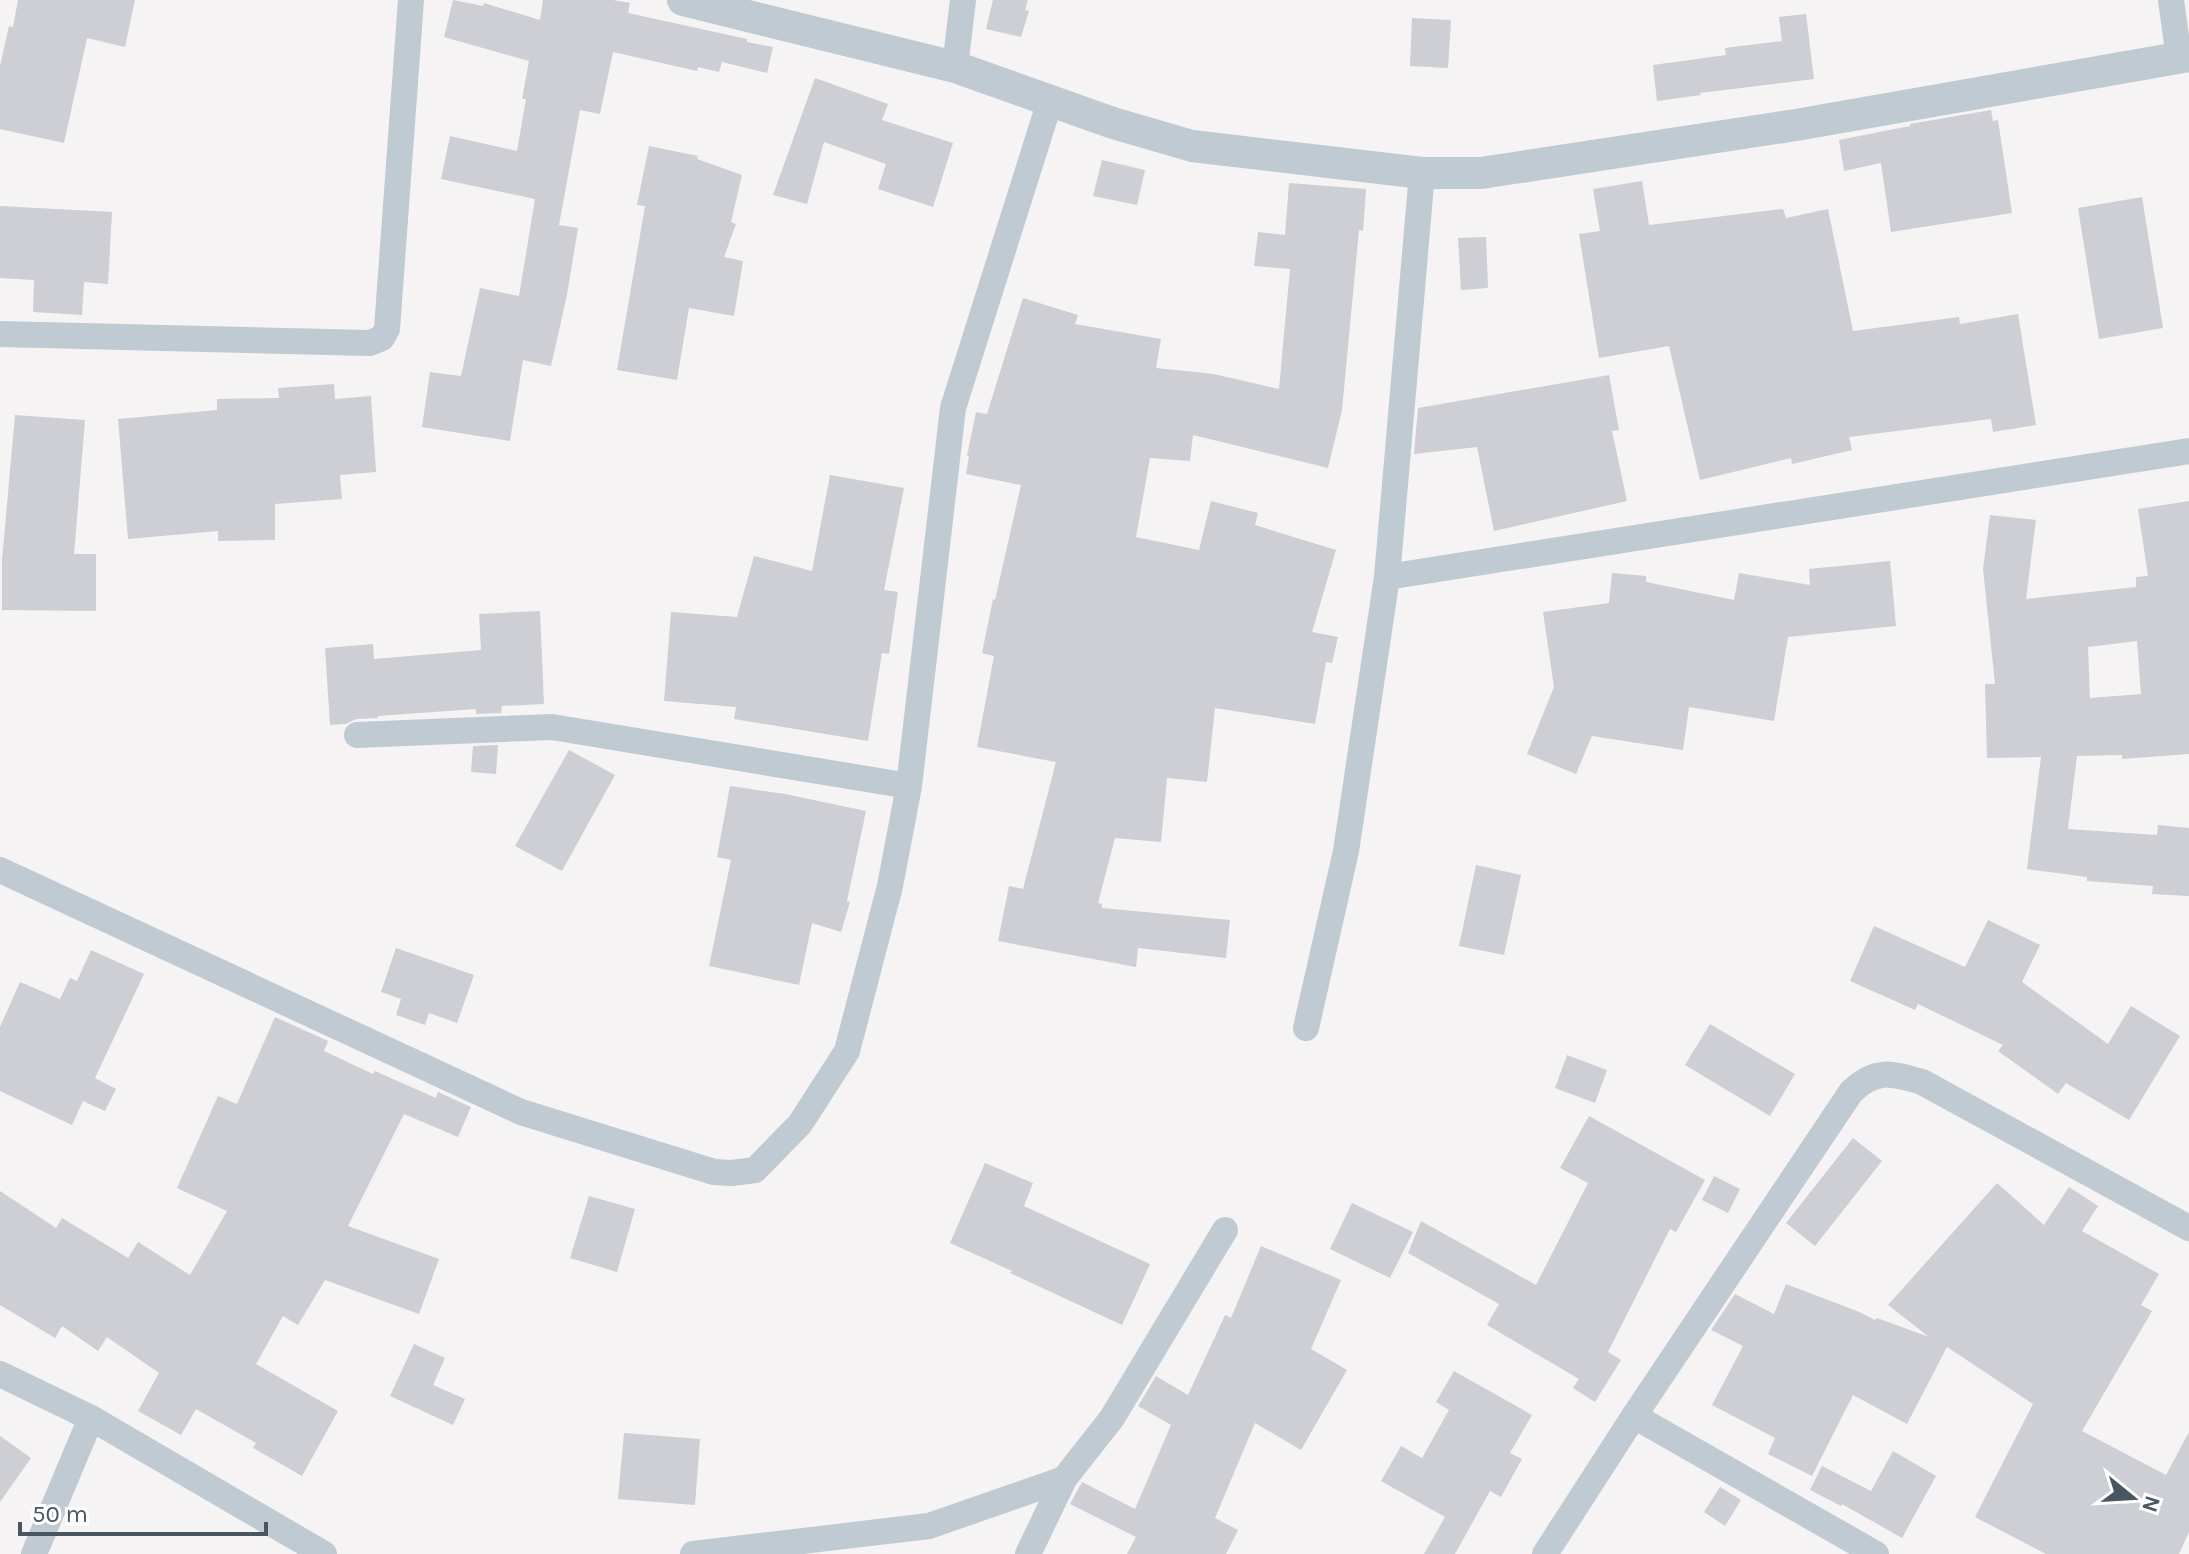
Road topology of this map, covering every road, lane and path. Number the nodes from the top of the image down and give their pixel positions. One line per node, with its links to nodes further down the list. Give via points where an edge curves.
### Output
1 (411, 0): 9 (street, via 387,329 382,338 370,343)
2 (683, 0): 6 (street)
3 (963, 0): 6 (street)
4 (2171, 0): 5 (street)
5 (2184, 57): 8 (street, via 1701,140 1481,173)
6 (955, 67): 7 (street)
7 (1050, 101): 8 (street, via 1192,146); 13 (street, via 953,408)
8 (1422, 173): 11 (street)
9 (0, 334)
10 (2189, 451): 11 (street)
11 (1387, 577): 15 (street, via 1346,851)
12 (357, 735): 13 (street, via 552,727)
13 (909, 786): 14 (street, via 890,886 847,1051 778,1149 755,1170 732,1173 714,1172 521,1112)
14 (0, 870)
15 (1306, 1028)
16 (2189, 1228): 19 (street, via 1922,1082 1891,1073 1864,1080)
17 (1225, 1230): 21 (street, via 1112,1418)
18 (0, 1374): 20 (street)
19 (1634, 1416): 26 (street); 27 (street)
20 (91, 1418): 22 (street); 23 (street)
21 (1064, 1479): 24 (street, via 929,1526); 25 (street)
22 (34, 1554)
23 (324, 1554)
24 (693, 1554)
25 (1028, 1554)
26 (1545, 1554)
27 (1876, 1554)

